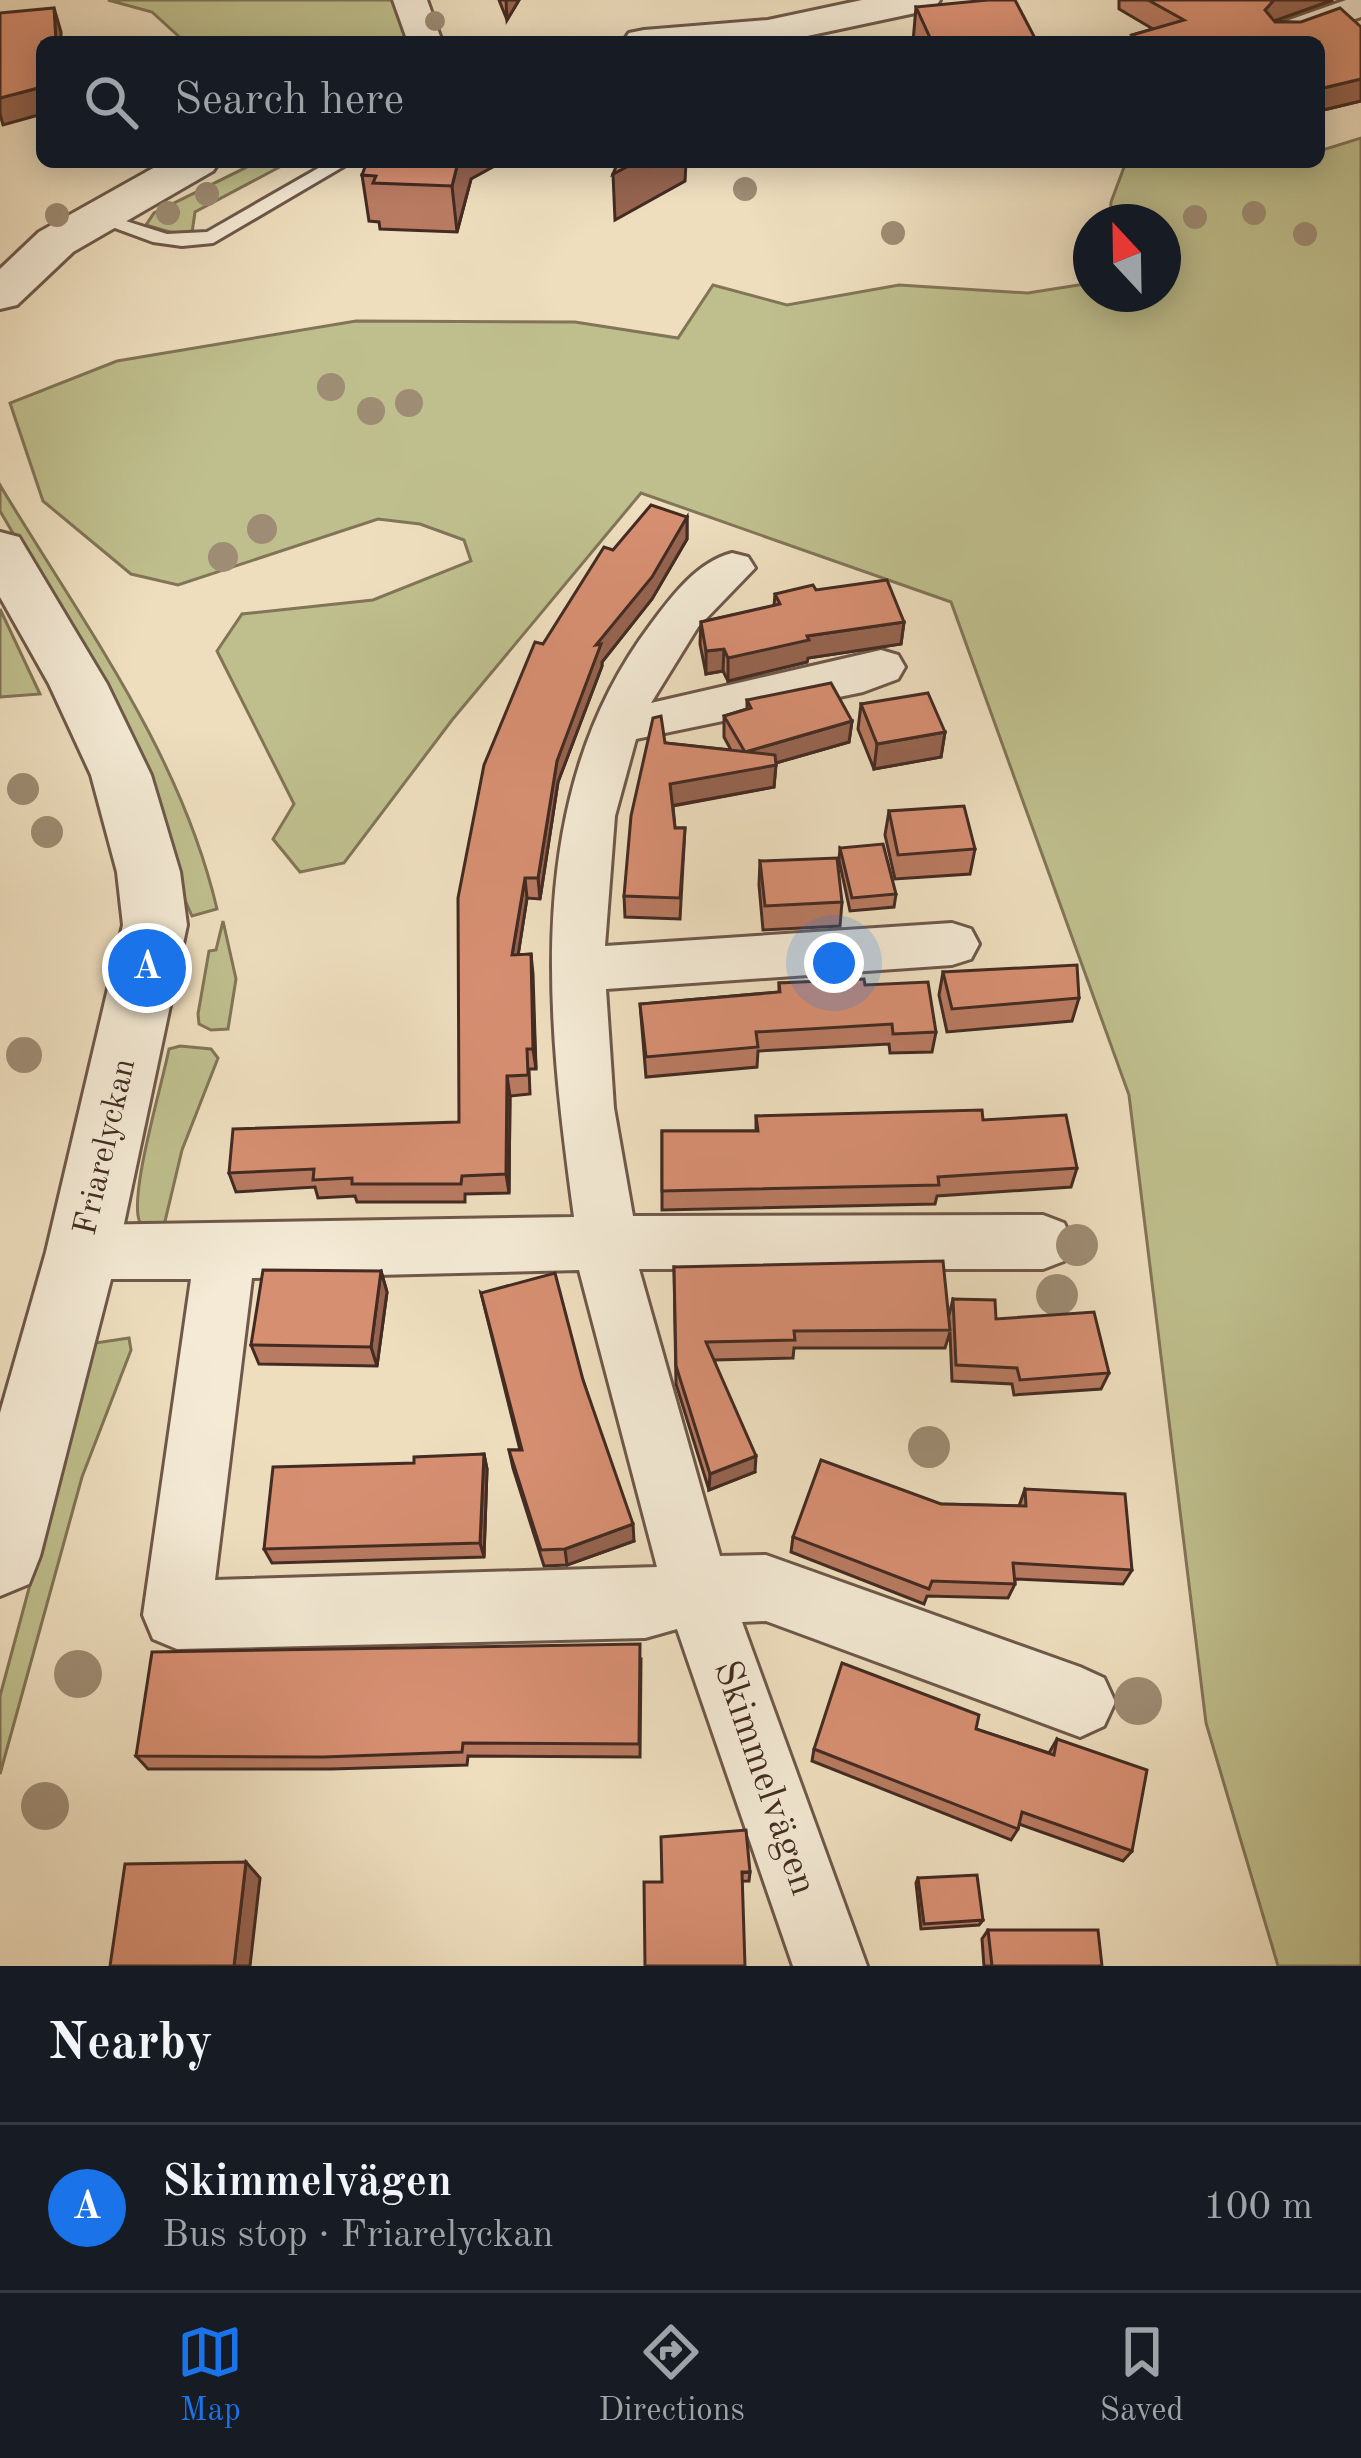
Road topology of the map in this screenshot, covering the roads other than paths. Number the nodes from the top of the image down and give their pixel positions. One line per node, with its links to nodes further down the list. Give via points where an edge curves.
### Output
1 (410, 0): 5 (street)
2 (920, 0): 6 (street)
3 (1361, 6): 4 (street)
4 (1281, 34)
5 (423, 36)
6 (776, 36)
7 (186, 168): 9 (street)
8 (332, 168): 9 (lane, via 224,232 192,242)
9 (94, 217): 10 (street)
10 (0, 295)
11 (0, 550): 19 (street, Friarelyckan, via 110,740 152,871 148,968)
12 (732, 568): 14 (street, Skimmelvägen, via 683,613)
13 (880, 667): 14 (street)
14 (621, 721): 16 (street, Skimmelvägen, via 590,813)
15 (952, 944): 16 (street)
16 (580, 969): 18 (street, Skimmelvägen, via 586,1111)
17 (1042, 1241): 18 (street)
18 (607, 1243): 20 (street); 22 (street, Skimmelvägen, via 611,1286)
19 (82, 1252): 20 (street); 21 (street, Friarelyckan)
20 (225, 1252): 22 (street, via 177,1615 645,1604)
21 (0, 1556)
22 (698, 1590): 23 (street, via 766,1588); 24 (street, Skimmelvägen)
23 (1080, 1702)
24 (830, 1966)

